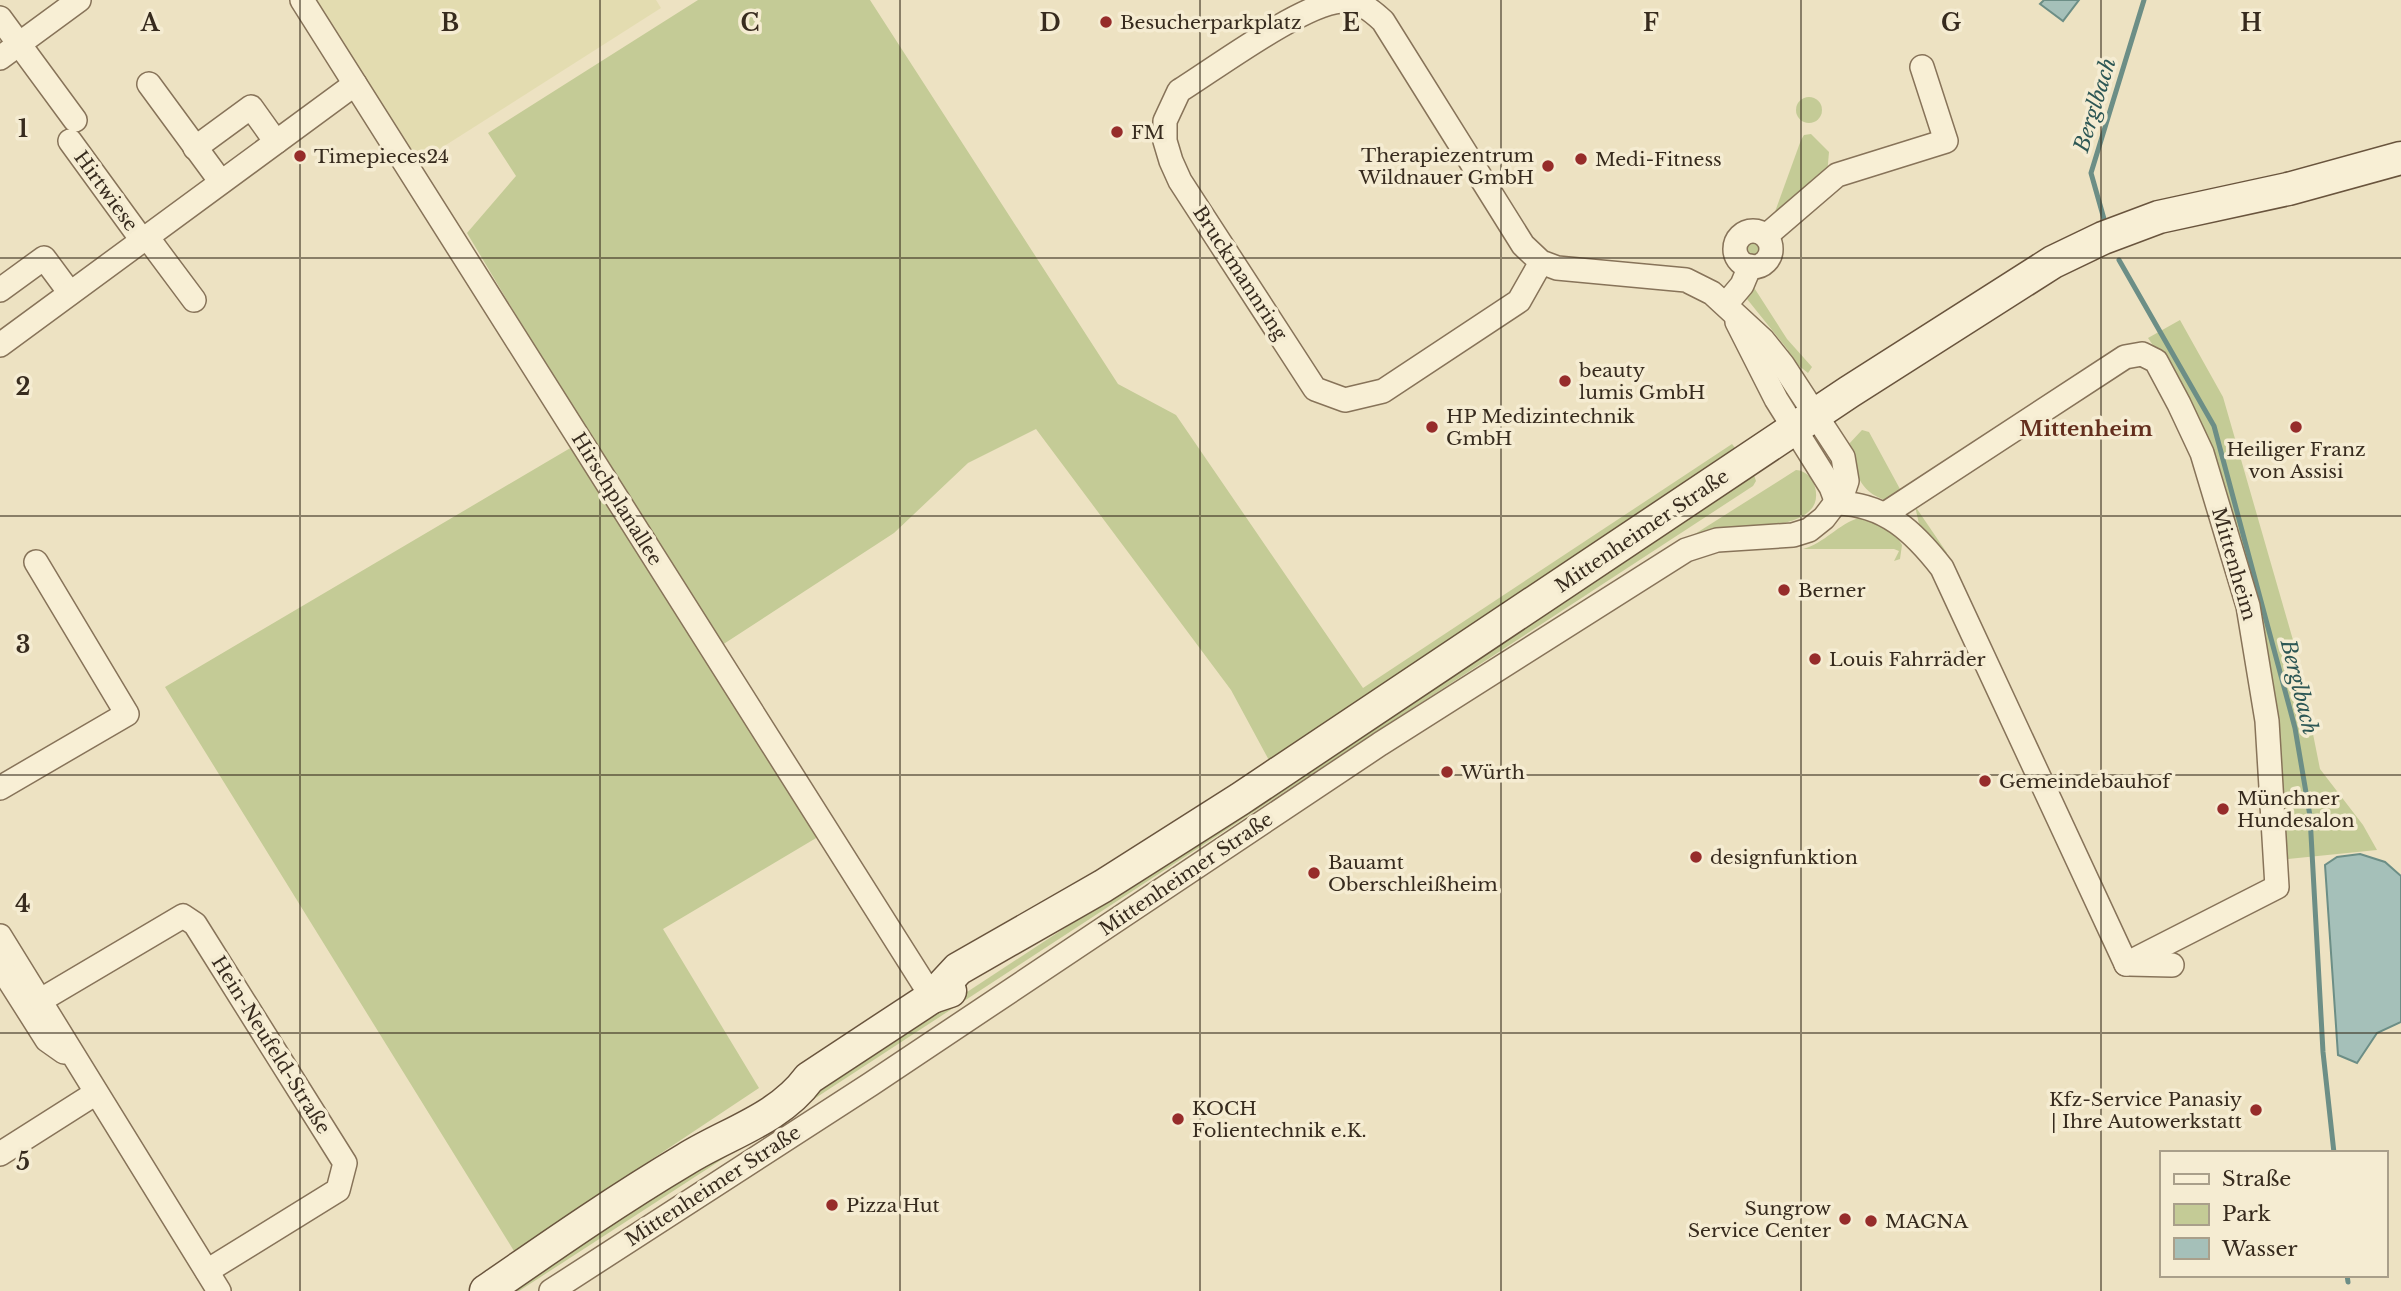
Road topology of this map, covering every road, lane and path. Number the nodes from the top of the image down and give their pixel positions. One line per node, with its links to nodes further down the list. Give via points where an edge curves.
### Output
1 (79, 0): 5 (street)
2 (302, 0): 9 (street, Hirschplanallee)
3 (1365, 2): 17 (street, Bruckmannring, via 1383,21 1523,245); 17 (street, Bruckmannring, via 1341,1 1307,11 1179,91 1165,121 1164,141 1180,181 1315,388 1345,400 1382,391 1519,301)
4 (0, 18): 5 (street, Hirtwiese)
5 (19, 44): 6 (street); 16 (street, Hirtwiese)
6 (0, 58)
7 (1922, 67): 21 (street, via 1946,141 1837,175 1766,236 1751,231 1737,240 1737,256 1750,267)
8 (149, 84): 11 (street)
9 (355, 84): 10 (street, Hirtwiese); 31 (street, Hirschplanallee)
10 (276, 142): 11 (street, via 251,107); 14 (street, Hirtwiese)
11 (195, 148): 14 (street)
12 (2401, 158): 15 (main road)
13 (2401, 174): 15 (main road, via 2351,185)
14 (221, 182): 16 (street, Hirtwiese)
15 (2288, 189): 23 (main road, via 2159,217 2103,238 2019,282)
16 (145, 238): 19 (street, Hirtwiese); 20 (street, Hirtwiese)
17 (1541, 262): 21 (street, via 1557,268 1686,280)
18 (0, 290): 19 (street, via 44,258)
19 (70, 293): 22 (street, Hirtwiese)
20 (194, 300)
21 (1729, 307): 23 (street)
22 (0, 345)
23 (1805, 421): 24 (street); 31 (main road, Mittenheimer Straße, via 1522,613 1103,886 958,969)
24 (1837, 503): 25 (street); 39 (street, Mittenheimer Straße, via 1817,525 1801,533 1717,540 1686,550 1380,744)
25 (1885, 514): 29 (street, via 1922,541 1942,568); 29 (street, Mittenheim, via 2125,357 2142,354 2156,361 2202,453 2248,606 2267,721 2277,887)
26 (36, 562): 27 (street, via 127,714)
27 (0, 788)
28 (3, 955): 32 (street); 33 (street, via 47,1040)
29 (2126, 964): 30 (street)
30 (2172, 965)
31 (932, 997): 38 (main road, Mittenheimer Straße, via 809,1078 786,1083 688,1157)
32 (41, 1000): 33 (street); 36 (street, Hein-Neufeld-Straße, via 183,916 195,925 345,1163 338,1190)
33 (72, 1056): 34 (street)
34 (96, 1093): 35 (street); 36 (street)
35 (0, 1154)
36 (206, 1271): 37 (street)
37 (219, 1291)
38 (486, 1291)
39 (551, 1291)

